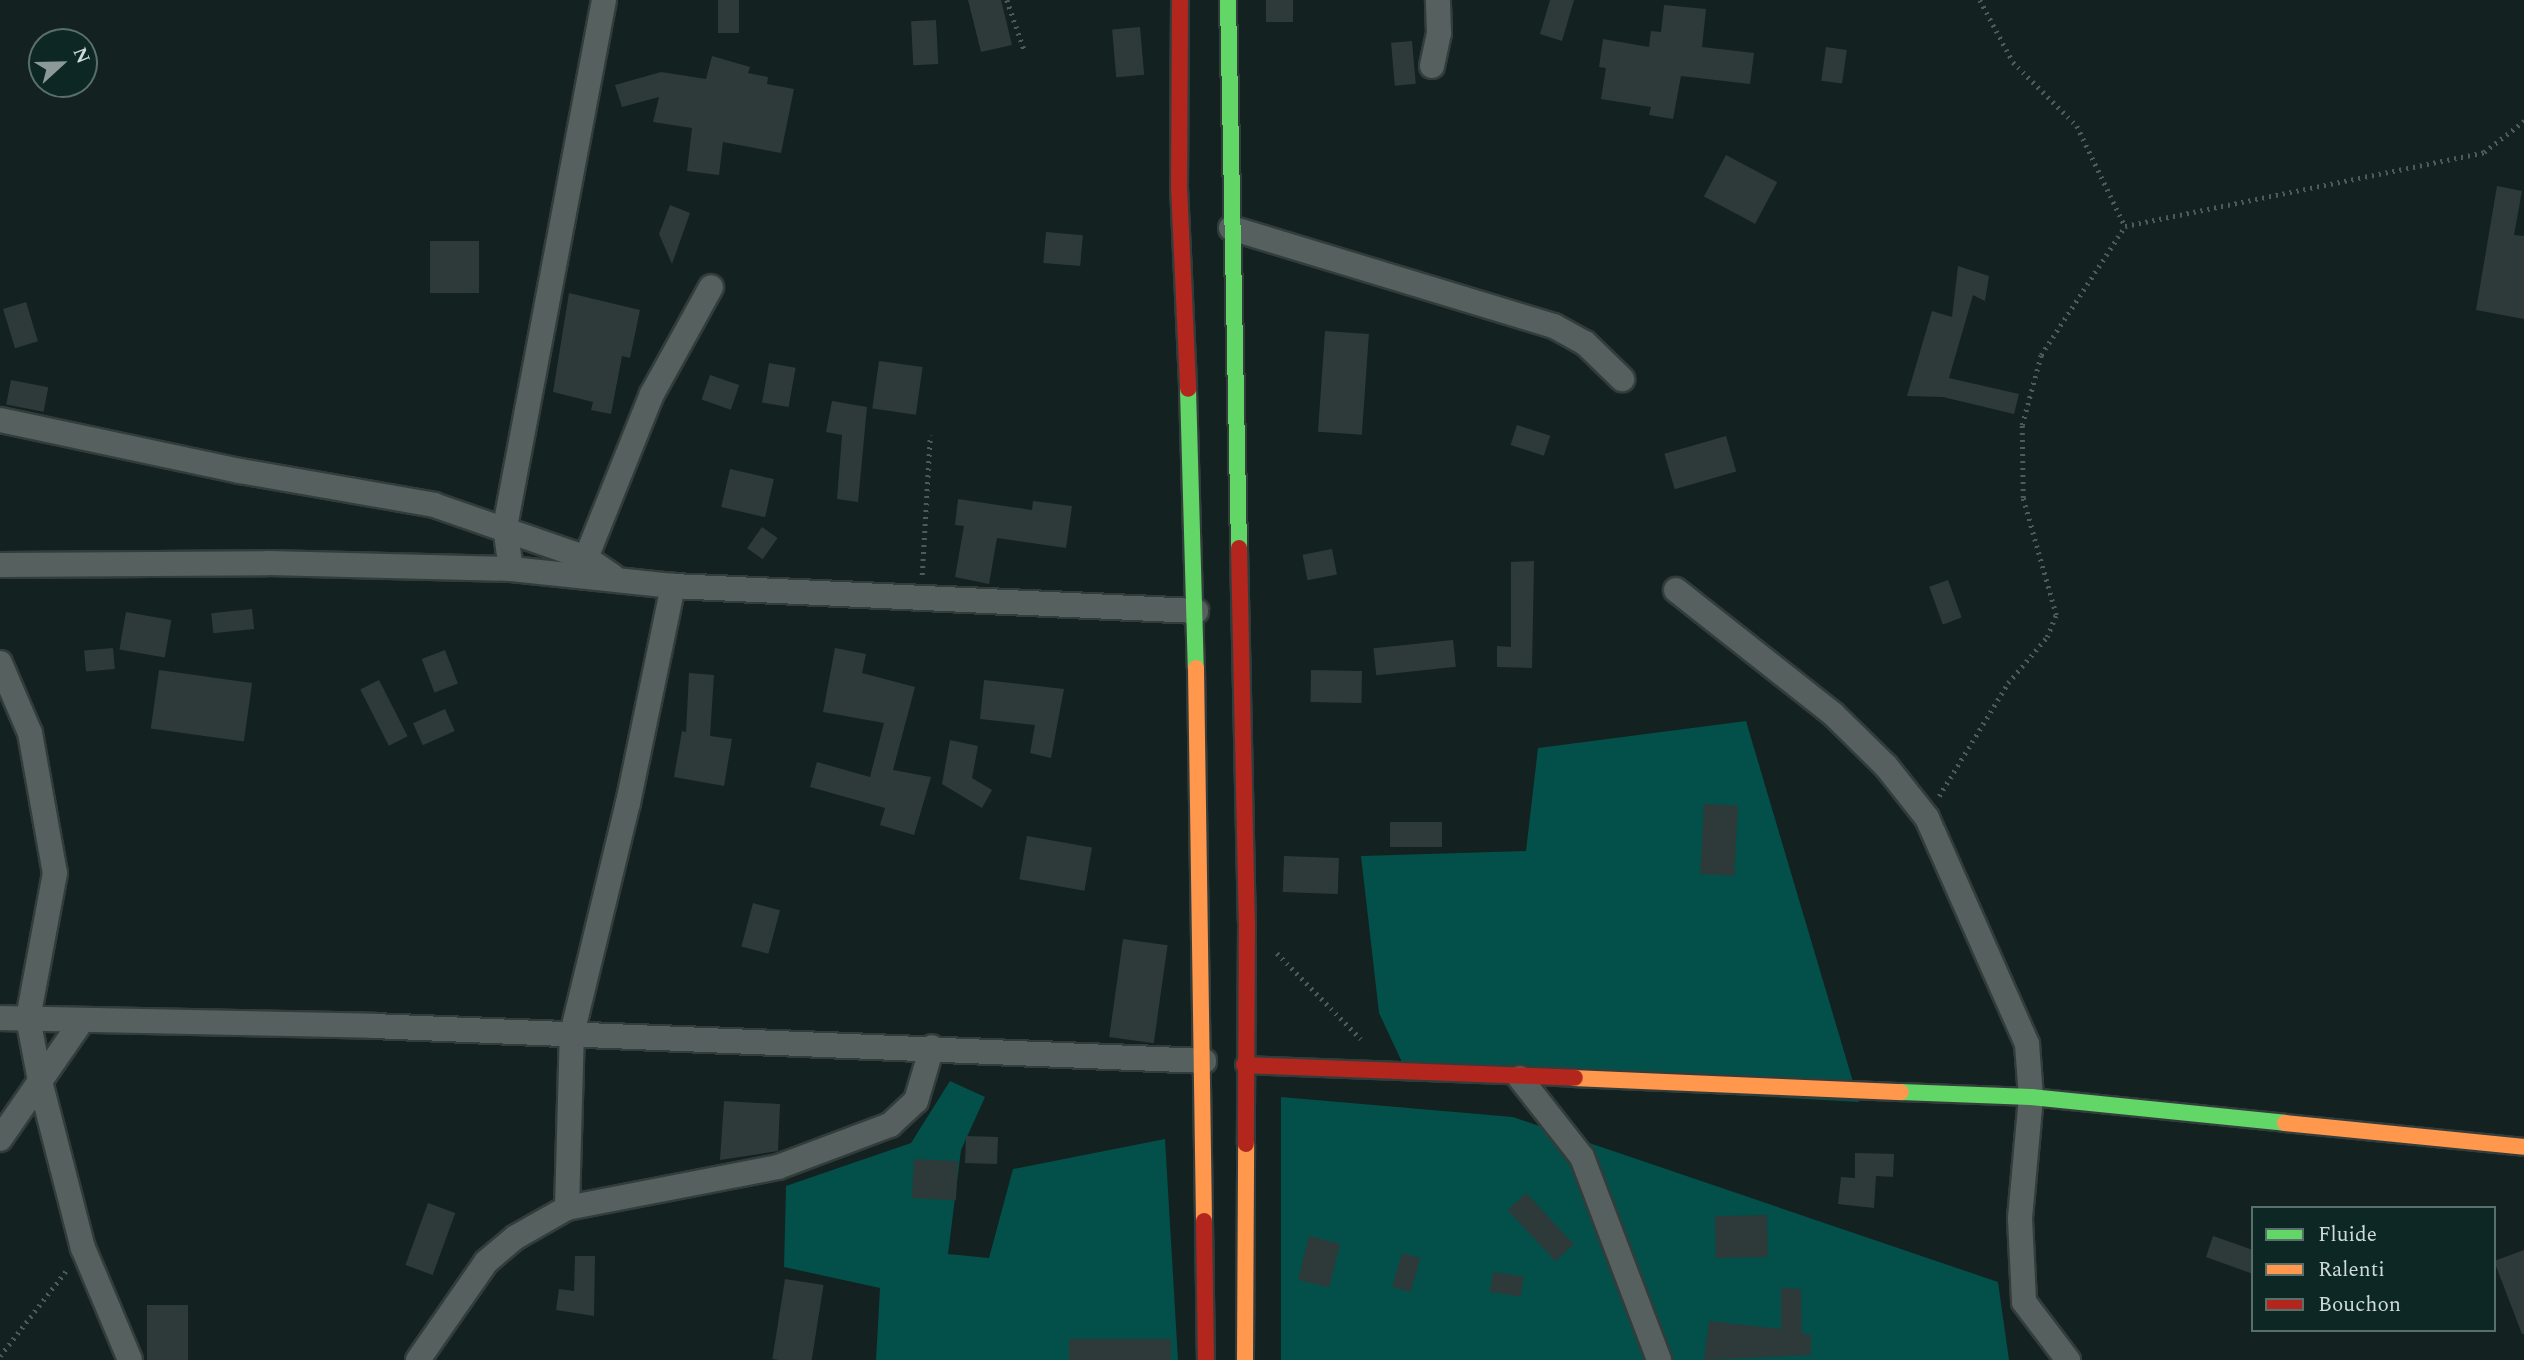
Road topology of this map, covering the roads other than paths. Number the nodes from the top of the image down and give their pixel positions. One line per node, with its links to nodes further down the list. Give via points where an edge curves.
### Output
1 (604, 0): 10 (street)
2 (1180, 0): 17 (main road, via 1180,187)
3 (1228, 0): 6 (main road)
4 (1438, 0): 5 (street, via 1439,33)
5 (1432, 65)
6 (1231, 228): 8 (street, via 1554,326 1585,343); 25 (main road, via 1243,620)
7 (711, 287): 11 (street, via 652,394)
8 (1622, 379)
9 (0, 420): 10 (street, via 240,471 434,505)
10 (505, 527): 11 (street, via 540,545); 13 (street)
11 (586, 558): 14 (street)
12 (0, 565): 13 (street, via 268,563)
13 (511, 569): 14 (street)
14 (617, 578): 15 (street)
15 (673, 586): 17 (street); 22 (street, via 628,803)
16 (1676, 590): 28 (street, via 1833,714 1886,766 1927,818 2027,1044)
17 (1196, 611): 24 (main road)
18 (0, 663): 20 (street, via 30,733 55,873)
19 (0, 1018): 20 (street)
20 (28, 1018): 21 (street); 27 (street)
21 (81, 1022): 22 (street); 27 (street)
22 (572, 1034): 23 (street); 31 (street)
23 (932, 1047): 24 (street); 31 (street, via 916,1101 890,1125 778,1167)
24 (1204, 1061): 34 (main road)
25 (1244, 1065): 26 (main road); 35 (main road)
26 (1520, 1077): 28 (main road); 36 (street, via 1582,1157)
27 (40, 1081): 29 (street); 32 (street, via 83,1248)
28 (2031, 1097): 30 (main road); 37 (street, via 2020,1219 2024,1302)
29 (0, 1139)
30 (2524, 1147)
31 (567, 1208): 33 (street, via 516,1237 486,1262)
32 (130, 1360)
33 (418, 1360)
34 (1206, 1360)
35 (1245, 1360)
36 (1659, 1360)
37 (2068, 1360)

